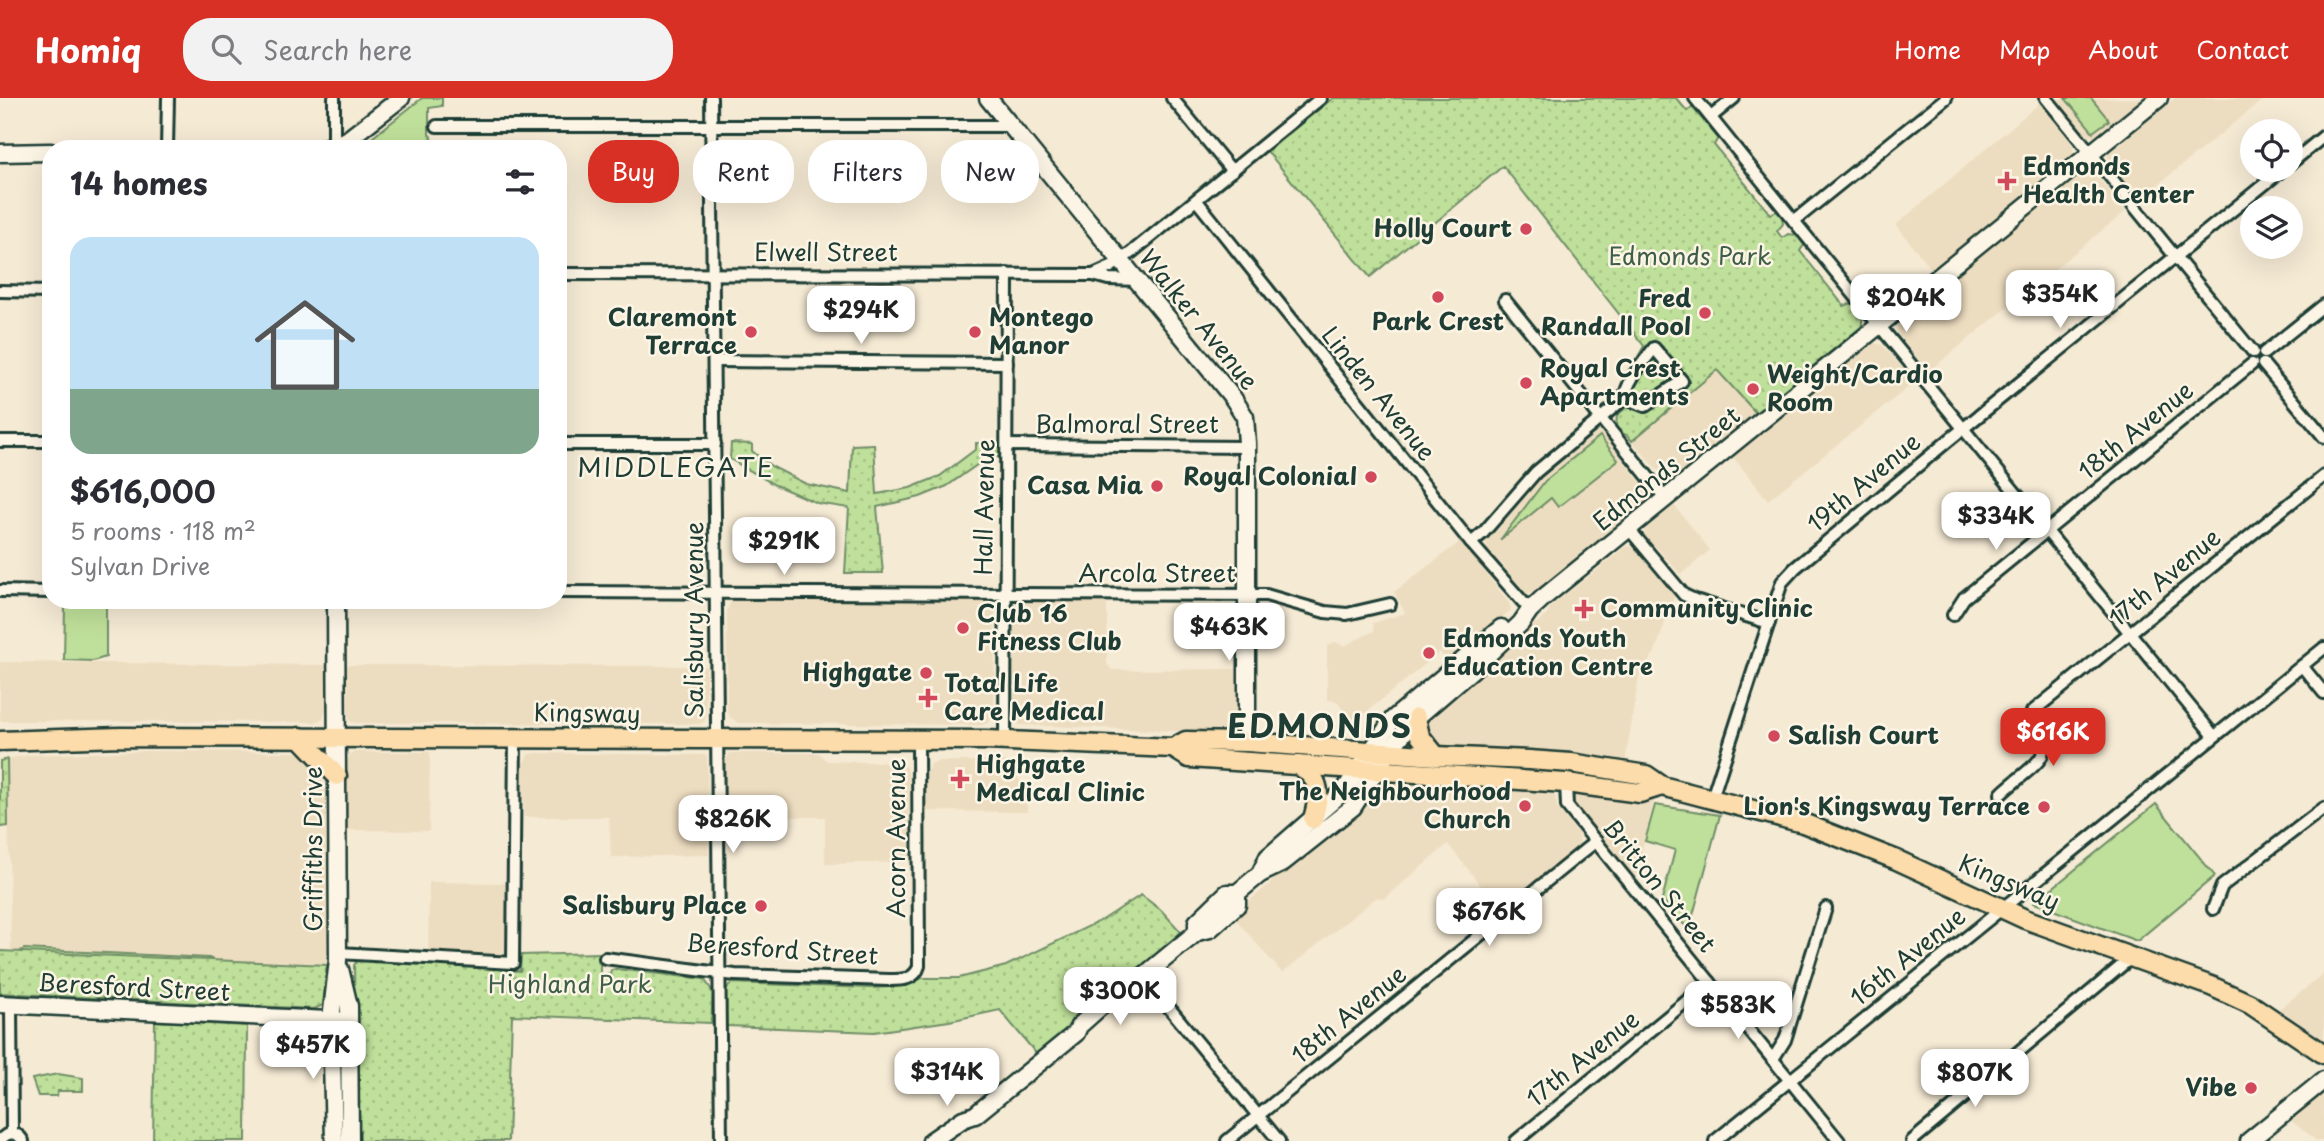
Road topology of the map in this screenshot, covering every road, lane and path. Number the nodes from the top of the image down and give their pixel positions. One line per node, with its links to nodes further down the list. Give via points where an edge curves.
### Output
1 (167, 98): 18 (street)
2 (334, 98): 19 (street)
3 (401, 98): 20 (street)
4 (711, 98): 15 (street, Salisbury Avenue)
5 (988, 98): 16 (street, Walker Avenue)
6 (1171, 98): 25 (street)
7 (1321, 98): 25 (street, Elwell Street)
8 (1695, 98): 13 (street)
9 (1734, 98): 13 (street)
10 (1946, 98): 28 (street)
11 (2046, 98): 24 (street)
12 (2159, 98): 24 (street, Edmonds Street)
13 (1711, 117): 28 (street)
14 (437, 125): 15 (street)
15 (711, 125): 16 (street); 32 (street, Salisbury Avenue)
16 (1010, 126): 30 (street, Walker Avenue)
17 (2324, 136): 23 (street)
18 (167, 140)
19 (331, 140)
20 (343, 140)
21 (42, 152): 22 (street)
22 (0, 153)
23 (2303, 153)
24 (2092, 154): 29 (street); 40 (street, Edmonds Street)
25 (1232, 172): 27 (street, Elwell Street)
26 (2267, 182): 29 (street, 19th Avenue)
27 (1197, 201): 30 (street, Elwell Street); 58 (street, Linden Avenue)
28 (1794, 222): 40 (street)
29 (2176, 256): 41 (street); 46 (street, 19th Avenue)
30 (1122, 260): 34 (street, Elwell Street); 35 (street, Walker Avenue)
31 (567, 274): 32 (street, Elwell Street)
32 (714, 274): 33 (street, Elwell Street); 42 (street, Salisbury Avenue)
33 (1007, 274): 34 (street, Elwell Street); 43 (street, Hall Avenue)
34 (1093, 275): 35 (street, Elwell Street)
35 (1138, 281): 53 (street, Walker Avenue, via 1238,404 1245,417)
36 (0, 291): 37 (street)
37 (42, 292)
38 (1505, 300): 45 (street)
39 (2324, 305): 41 (street, 18th Avenue)
40 (1880, 326): 46 (street); 55 (street, Edmonds Street)
41 (2258, 358): 47 (street); 57 (street, 18th Avenue)
42 (715, 361): 43 (street); 51 (street, Salisbury Avenue)
43 (1007, 363): 52 (street, Hall Avenue)
44 (1625, 398): 44 (street, via 1645,406 1682,381 1654,348); 45 (street)
45 (1601, 417): 55 (street); 58 (street, via 1536,472)
46 (1963, 429): 57 (street); 69 (street, 19th Avenue, via 1795,568 1782,582)
47 (2324, 437)
48 (0, 440): 49 (street)
49 (42, 441)
50 (567, 444): 51 (street)
51 (715, 444): 62 (street, Salisbury Avenue)
52 (1007, 445): 53 (street, Balmoral Street); 63 (street, Hall Avenue)
53 (1247, 447): 64 (street, Walker Avenue)
54 (2324, 476): 70 (street, 17th Avenue)
55 (1667, 499): 56 (street, Edmonds Street)
56 (1629, 529): 67 (street, Edmonds Street); 69 (street, via 1684,595)
57 (2047, 530): 68 (street, 18th Avenue, via 1964,598); 70 (street)
58 (1471, 543): 67 (street, Linden Avenue)
59 (0, 591): 60 (street)
60 (42, 592)
61 (567, 592): 62 (street)
62 (716, 592): 63 (street, Arcola Street); 79 (street, Salisbury Avenue)
63 (1004, 594): 64 (street, Arcola Street); 82 (street, Hall Avenue)
64 (1247, 596): 65 (street, Arcola Street, via 1266,595 1347,614); 83 (street, Walker Avenue)
65 (1390, 604)
66 (336, 609): 77 (street, Griffiths Drive)
67 (1530, 610): 74 (street, Edmonds Street); 85 (street, Edmonds Street, via 1515,616 1393,719)
68 (1954, 615)
69 (1769, 623): 93 (street, 19th Avenue)
70 (2131, 633): 75 (street); 92 (street, 17th Avenue, via 2032,712 2031,727 2042,755)
71 (2324, 648): 72 (street, 16th Avenue)
72 (2302, 666): 73 (street); 75 (street, 16th Avenue)
73 (2324, 693)
74 (1416, 718): 85 (street, Edmonds Street); 86 (main road, via 1420,736)
75 (2214, 736): 99 (street, 16th Avenue)
76 (300, 737): 77 (main road, Kingsway); 81 (main road, Kingsway); 89 (main road)
77 (337, 737): 78 (main road, Kingsway); 89 (street, Griffiths Drive)
78 (515, 738): 79 (main road, Kingsway); 101 (street, via 513,963)
79 (717, 739): 80 (main road, Kingsway); 104 (street, Salisbury Avenue)
80 (918, 740): 82 (main road, Kingsway); 105 (street, Acorn Avenue, via 919,966)
81 (0, 741)
82 (1004, 741): 84 (main road, Kingsway)
83 (1247, 742): 84 (main road, Kingsway, via 1186,741); 85 (main road, Kingsway)
84 (1173, 748): 87 (main road, Kingsway, via 1189,758)
85 (1380, 751): 86 (main road, Kingsway); 88 (street, Edmonds Street)
86 (1436, 756): 91 (main road, Kingsway, via 1571,764 1646,775)
87 (1298, 765): 88 (main road, Kingsway); 95 (main road, via 1309,772 1319,791)
88 (1368, 770): 90 (main road, Kingsway); 95 (street, Edmonds Street); 97 (street, Edmonds Street, via 1353,807 1282,864)
89 (337, 776): 101 (street, Griffiths Drive)
90 (1566, 783): 91 (main road, Kingsway, via 1640,793); 96 (street, Britton Street, via 1567,806)
91 (1662, 786): 93 (main road, Kingsway)
92 (2001, 794)
93 (1712, 798): 99 (main road, Kingsway, via 1848,840)
94 (2324, 808): 100 (street, via 2222,886)
95 (1313, 819): 97 (street, Edmonds Street, via 1268,857)
96 (1596, 841): 107 (street, Britton Street); 116 (street, 18th Avenue)
97 (1260, 874): 106 (street, Edmonds Street, via 1237,893 1237,905 1210,929 1197,932)
98 (1826, 908): 112 (street, via 1785,1040)
99 (2002, 909): 102 (main road, Kingsway); 114 (street, 16th Avenue)
100 (2213, 909)
101 (338, 956): 109 (street, Griffiths Drive); 110 (street, Griffiths Drive)
102 (2132, 957): 111 (main road, Kingsway, via 2250,1004); 130 (street)
103 (605, 958): 104 (street, Beresford Street)
104 (718, 972): 105 (street, Beresford Street, via 824,979 902,980); 122 (street, Salisbury Avenue)
105 (914, 975)
106 (1139, 980): 115 (street, Edmonds Street, via 1126,984 1076,1033); 116 (street)
107 (1710, 982): 112 (street, Britton Street); 127 (street, 17th Avenue)
108 (6, 1004): 109 (street, Beresford Street); 117 (street)
109 (331, 1020): 110 (street, Beresford Street); 120 (street, Griffiths Drive)
110 (349, 1021): 121 (street, Griffiths Drive)
111 (2324, 1054)
112 (1773, 1059): 114 (street, Britton Street)
113 (2324, 1080): 131 (street)
114 (1789, 1081): 128 (street, 16th Avenue); 129 (street, Britton Street)
115 (975, 1115): 123 (street, Edmonds Street); 124 (street, Edmonds Street, via 971,1125)
116 (1258, 1116): 125 (street, 18th Avenue); 126 (street)
117 (12, 1133): 118 (street); 119 (street)
118 (0, 1141)
119 (23, 1141)
120 (334, 1141)
121 (350, 1141)
122 (721, 1141)
123 (931, 1141)
124 (951, 1141)
125 (1227, 1141)
126 (1279, 1141)
127 (1516, 1141)
128 (1715, 1141)
129 (1839, 1141)
130 (1912, 1141)
131 (2249, 1141)

